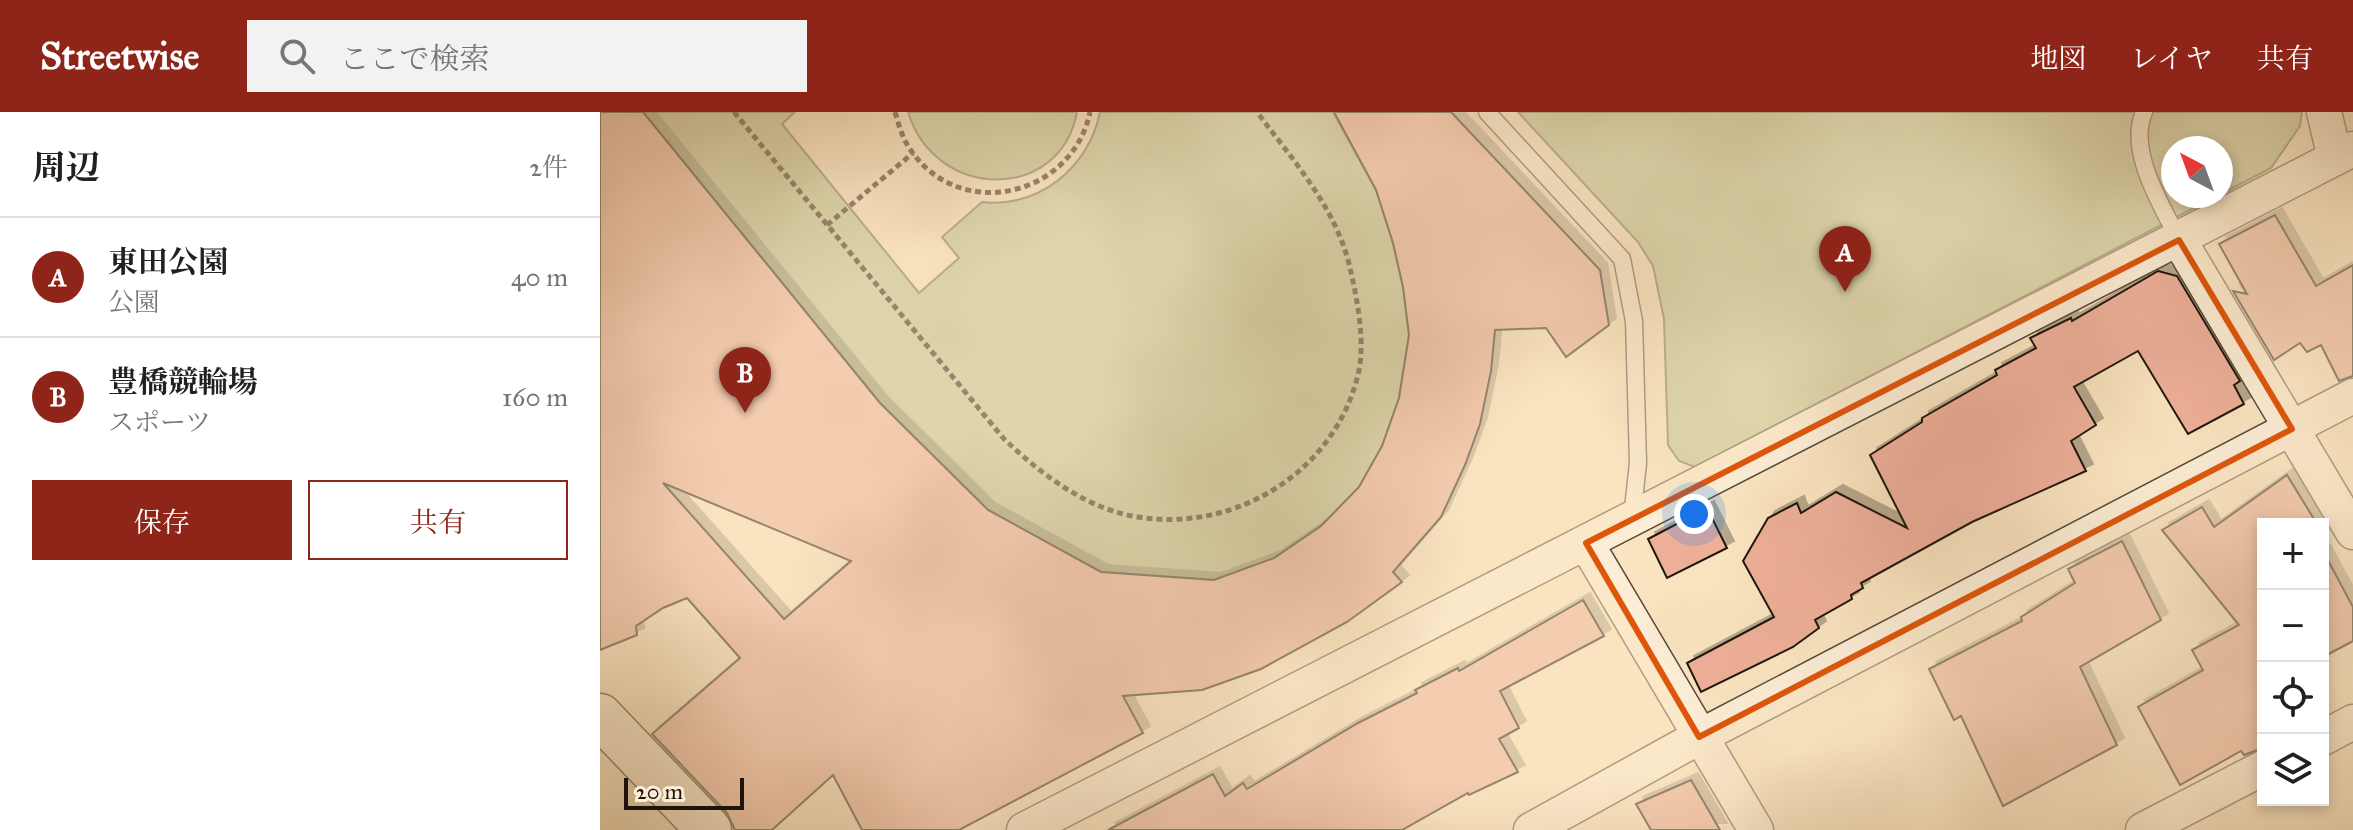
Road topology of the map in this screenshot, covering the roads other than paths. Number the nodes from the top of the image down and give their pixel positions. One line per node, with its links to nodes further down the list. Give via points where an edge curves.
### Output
1 (1487, 112): 8 (lane, via 1622,259 1635,336 1638,463)
2 (2144, 112): 5 (lane, via 2141,142 2147,177)
3 (2324, 112): 4 (street)
4 (2344, 153): 5 (street)
5 (2179, 240): 7 (street); 8 (street)
6 (2353, 396): 7 (street)
7 (2292, 429): 9 (street); 14 (street)
8 (1631, 520): 10 (street)
9 (2353, 532)
10 (1586, 543): 14 (street); 17 (street)
11 (600, 716): 16 (street)
12 (2353, 722): 13 (street)
13 (2329, 735)
14 (1699, 737): 18 (street); 19 (street)
15 (2257, 771): 20 (street)
16 (709, 830)
17 (1024, 830)
18 (1531, 830)
19 (1756, 830)
20 (2143, 830)

